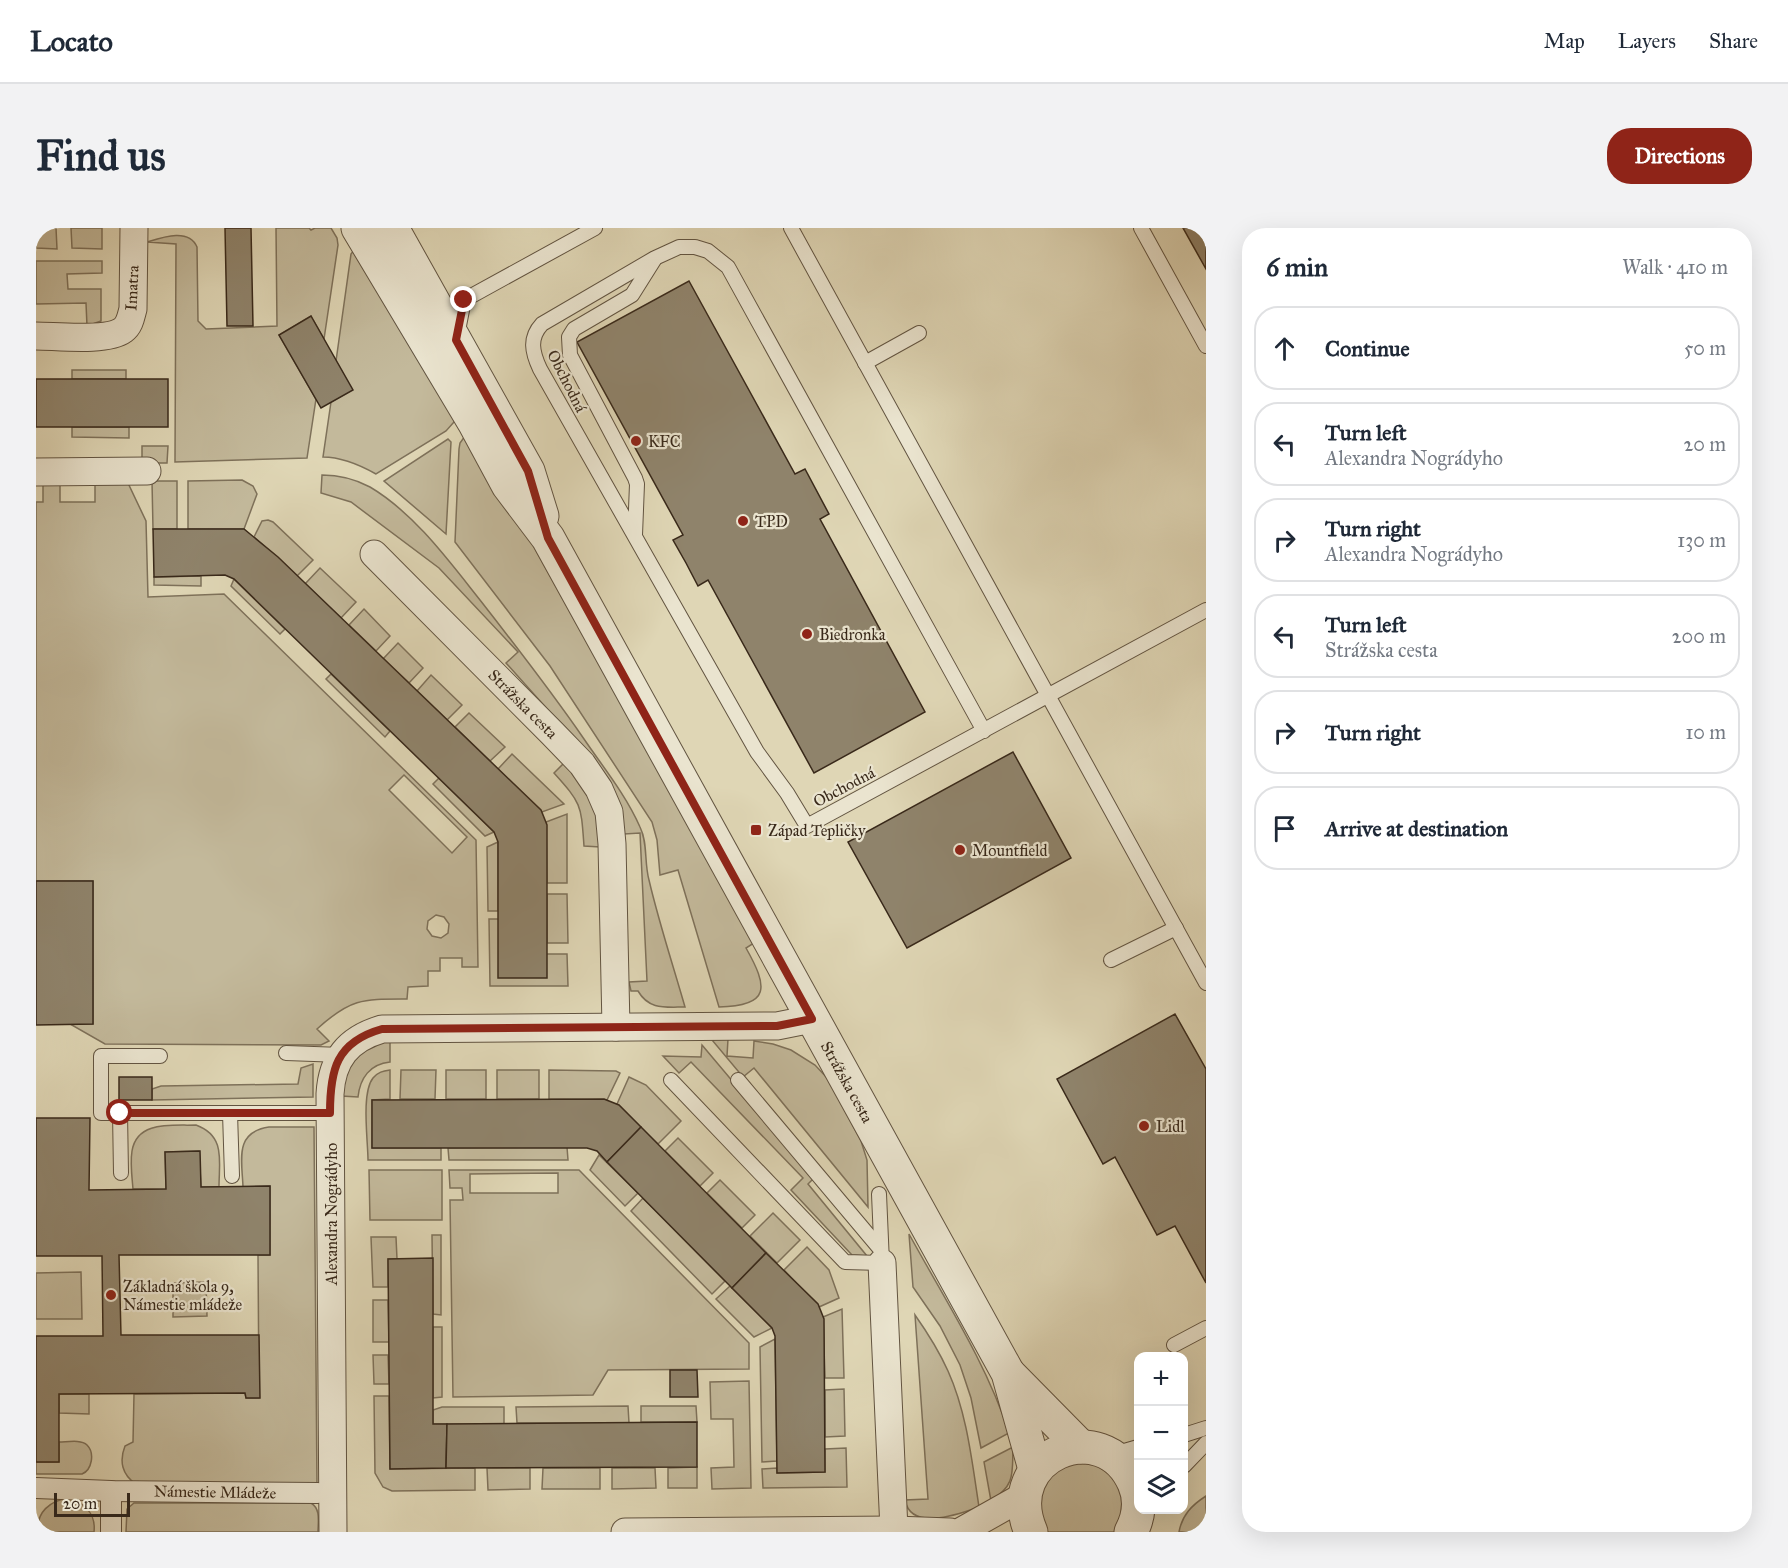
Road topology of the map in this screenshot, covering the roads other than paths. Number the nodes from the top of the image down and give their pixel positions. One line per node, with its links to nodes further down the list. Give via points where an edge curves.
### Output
1 (134, 228): 10 (street, Imatra, via 133,309 124,330 100,336)
2 (358, 228): 17 (street, Strážska cesta, via 508,485)
3 (392, 228): 8 (street, Strážska cesta)
4 (595, 228): 8 (lane)
5 (791, 228): 13 (lane)
6 (1142, 228): 12 (lane)
7 (656, 258): 16 (lane, via 632,295 574,329 568,346 576,369 637,484); 16 (lane, Obchodná, via 550,318 534,333 532,346 540,369); 21 (lane, Obchodná, via 679,247 695,247 708,251 728,267)
8 (447, 293): 11 (street, Strážska cesta); 11 (lane)
9 (919, 333): 13 (lane)
10 (36, 336)
11 (456, 340): 17 (street, Strážska cesta, via 528,471)
12 (1206, 346)
13 (865, 363): 20 (lane)
14 (147, 471): 15 (street)
15 (36, 472)
16 (635, 535): 21 (lane, Obchodná, via 757,752 807,826)
17 (548, 538): 25 (street, Strážska cesta)
18 (374, 554): 26 (street, Strážska cesta, via 560,740 599,789 609,812 612,844)
19 (1206, 610): 20 (lane, Obchodná)
20 (1048, 696): 21 (lane, Obchodná); 22 (lane)
21 (984, 731)
22 (1176, 928): 23 (lane); 24 (lane)
23 (1111, 960)
24 (1206, 983)
25 (812, 1019): 26 (street, Alexandra Nográdyho, via 777,1026); 41 (street, Strážska cesta)
26 (616, 1027): 28 (street, Alexandra Nográdyho, via 382,1029 361,1037)
27 (286, 1053): 28 (lane)
28 (342, 1055): 32 (street, Alexandra Nográdyho, via 331,1078)
29 (160, 1056): 33 (lane, via 100,1056 94,1077 101,1113)
30 (671, 1080): 38 (lane, via 845,1262)
31 (738, 1080): 38 (lane)
32 (330, 1104): 34 (lane); 54 (street, Alexandra Nográdyho)
33 (120, 1113): 34 (lane); 35 (lane)
34 (230, 1113): 36 (lane)
35 (120, 1173)
36 (232, 1176)
37 (879, 1194): 38 (lane)
38 (881, 1257): 52 (street)
39 (1206, 1328): 40 (lane)
40 (1174, 1345)
41 (1008, 1373): 45 (street, Strážska cesta); 47 (street, Strážska cesta)
42 (1206, 1428): 43 (lane)
43 (1188, 1434)
44 (1206, 1443): 46 (lane)
45 (1110, 1450): 47 (street, via 1055,1453); 51 (street, Strážska cesta, via 1131,1476 1136,1490)
46 (1188, 1462)
47 (1030, 1483): 57 (street); 58 (street, Strážska cesta, via 1025,1515)
48 (36, 1488): 49 (street, Námestie Mládeže)
49 (111, 1491): 50 (street, Námestie Mládeže); 53 (street)
50 (318, 1493)
51 (1135, 1522)
52 (894, 1530): 55 (street); 56 (street)
53 (111, 1532)
54 (333, 1532)
55 (625, 1532)
56 (950, 1532)
57 (960, 1532)
58 (1031, 1532)

